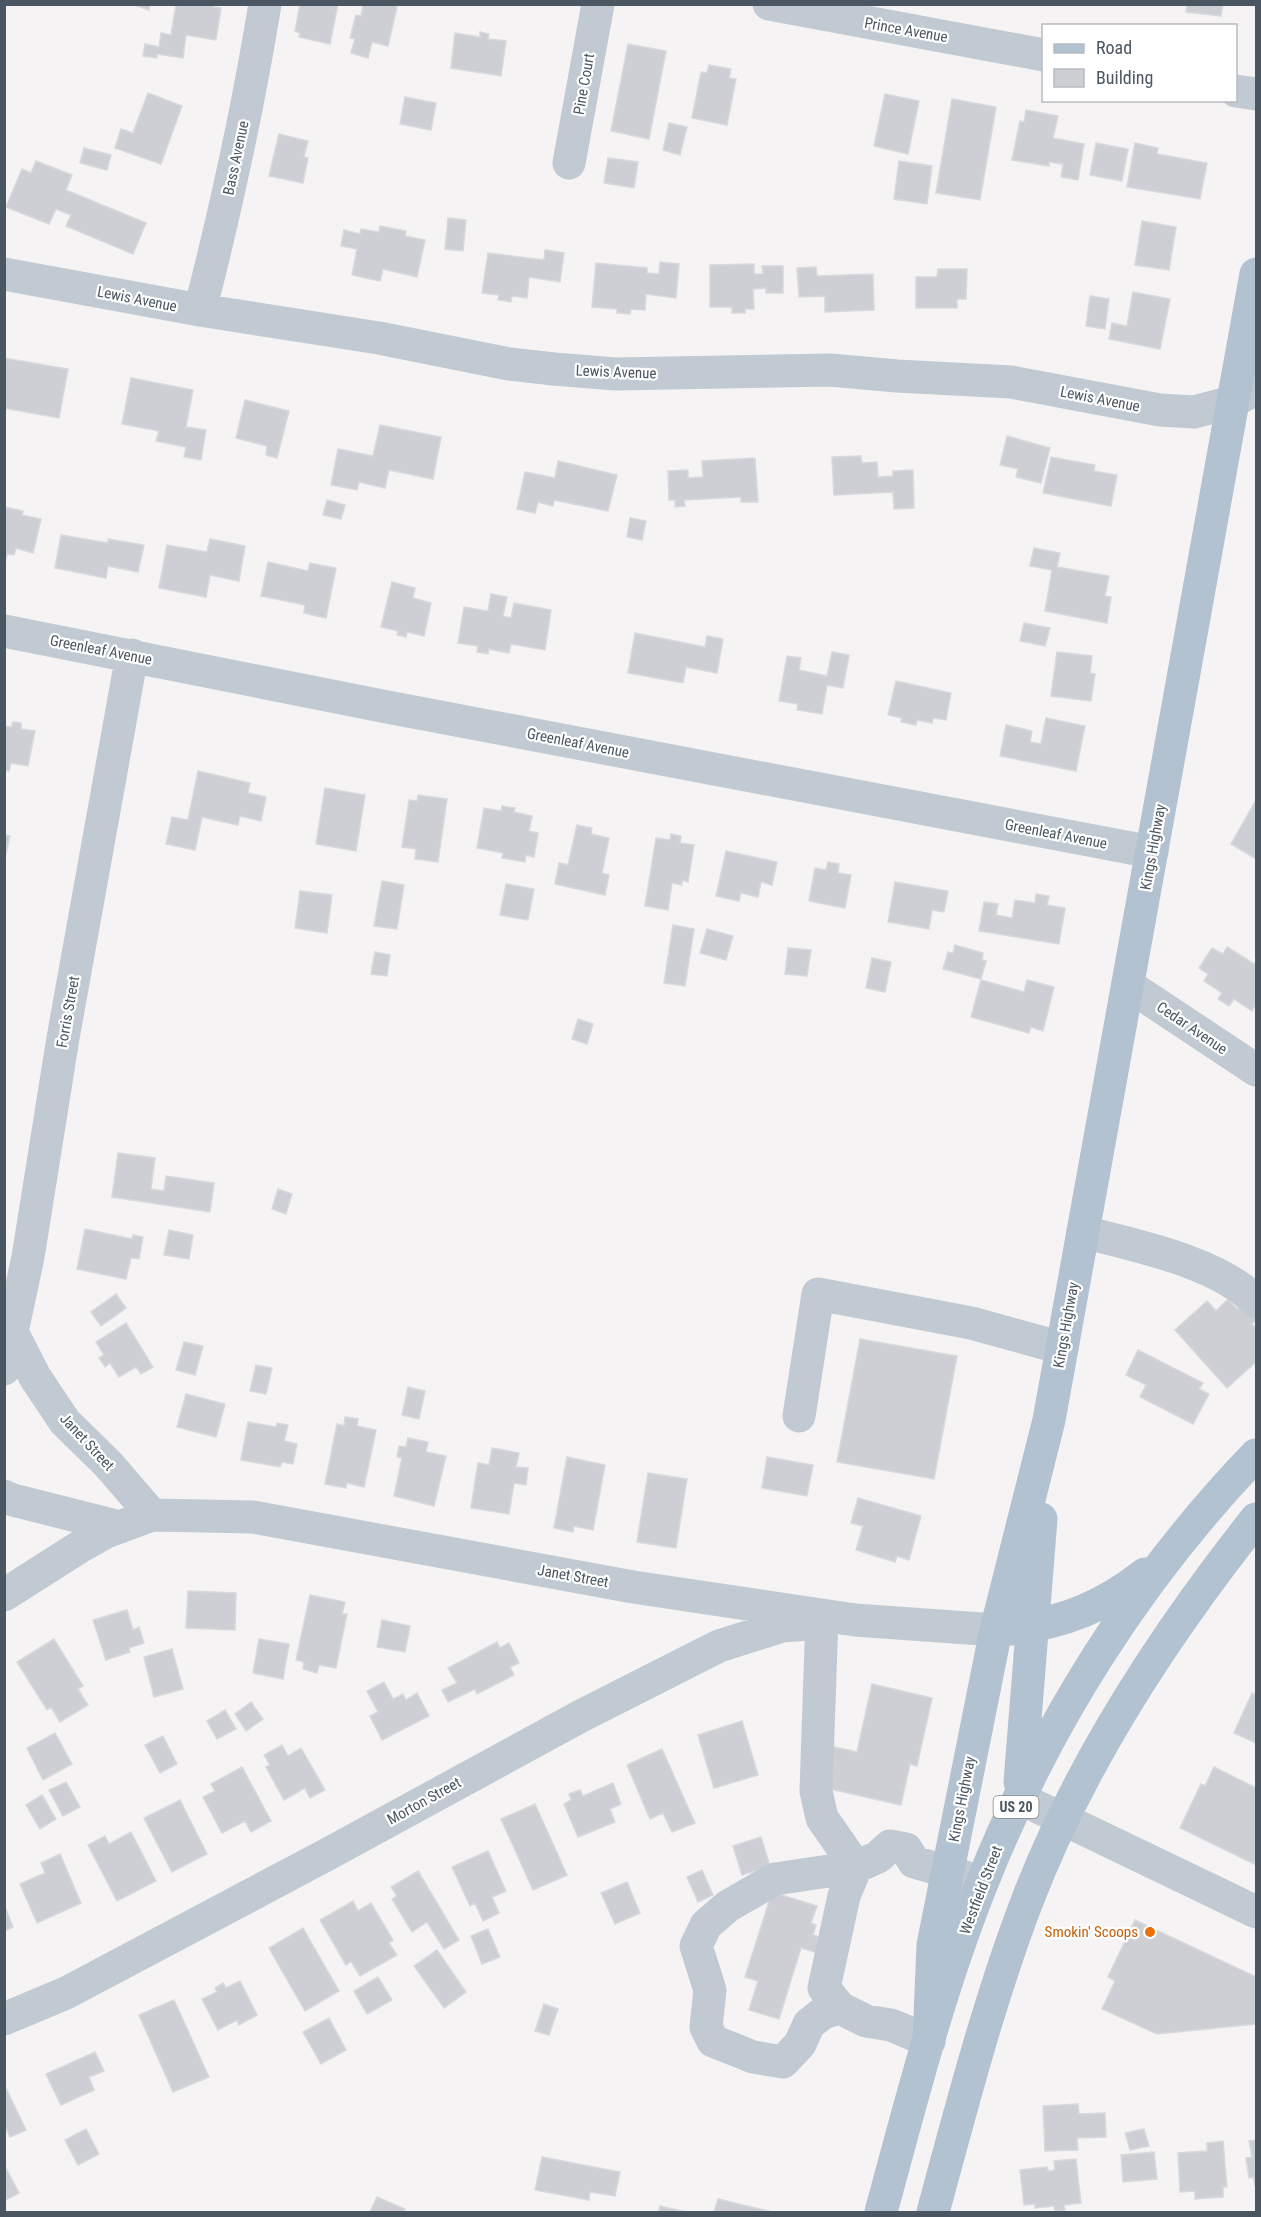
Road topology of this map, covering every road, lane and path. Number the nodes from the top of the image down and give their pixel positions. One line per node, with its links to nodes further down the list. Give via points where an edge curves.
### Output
1 (265, 4): 10 (street, Bass Avenue, via 237,158)
2 (597, 4): 7 (street, Pine Court)
3 (769, 4): 4 (street, Prince Avenue)
4 (1042, 55)
5 (1237, 91): 6 (street)
6 (1257, 94)
7 (570, 163)
8 (4, 274): 10 (street, Lewis Avenue)
9 (1257, 274): 11 (main road, Kings Highway)
10 (200, 310): 11 (street, Lewis Avenue, via 554,369 616,374 830,370 1011,382 1160,410 1194,412)
11 (1244, 396): 14 (main road, Kings Highway)
12 (4, 631): 13 (street, Greenleaf Avenue)
13 (132, 655): 14 (street, Greenleaf Avenue); 19 (street, Forris Street)
14 (1152, 852): 15 (main road, Kings Highway)
15 (1128, 985): 16 (street, Cedar Avenue); 17 (main road, Kings Highway)
16 (1257, 1070)
17 (1083, 1232): 18 (street, via 1152,1250 1219,1274 1246,1290); 20 (main road, Kings Highway)
18 (1257, 1302)
19 (12, 1332): 21 (street, Forris Street); 26 (street, Janet Street, via 35,1377 65,1422)
20 (1062, 1348): 22 (street, via 971,1323 818,1294); 23 (main road, Kings Highway)
21 (4, 1369)
22 (799, 1416)
23 (1049, 1420): 32 (main road, Kings Highway); 33 (main road, Kings Highway)
24 (1257, 1455): 29 (main road, Westfield Street / US 20)
25 (4, 1496): 28 (street)
26 (152, 1515): 28 (street, Janet Street); 31 (street, Janet Street, via 253,1517)
27 (1257, 1519): 35 (main road, via 1151,1665 1100,1749)
28 (120, 1527): 30 (street, Janet Street, via 81,1546)
29 (1174, 1550): 32 (main road, via 1101,1603 1076,1616); 34 (main road, Westfield Street / US 20, via 1087,1674)
30 (4, 1595)
31 (822, 1619): 33 (street, Janet Street); 36 (street, via 816,1791 822,1818); 41 (street, Morton Street, via 782,1626 719,1646 66,1993)
32 (1032, 1626): 33 (main road); 34 (main road, Kings Highway)
33 (996, 1630): 37 (main road, Kings Highway)
34 (1019, 1798): 35 (street); 38 (main road, Westfield Street / US 20)
35 (1064, 1819): 39 (street); 44 (main road, via 1026,1902 1004,1964)
36 (867, 1862): 37 (street, via 890,1846 906,1849 914,1862); 40 (street, via 844,1896 824,1988); 40 (street, via 775,1879 728,1906 706,1925 696,1946 710,1990 706,2027 713,2041 753,2057 783,2062 800,2044 809,2024 823,2013)
37 (948, 1871): 38 (street); 42 (main road, Kings Highway, via 933,1945)
38 (982, 1882): 42 (main road, Westfield Street / US 20)
39 (1257, 1912)
40 (840, 2008): 42 (street, via 866,2021 891,2025)
41 (4, 2019)
42 (930, 2041): 43 (main road, Westfield Street / US 20)
43 (881, 2212)
44 (933, 2212)

